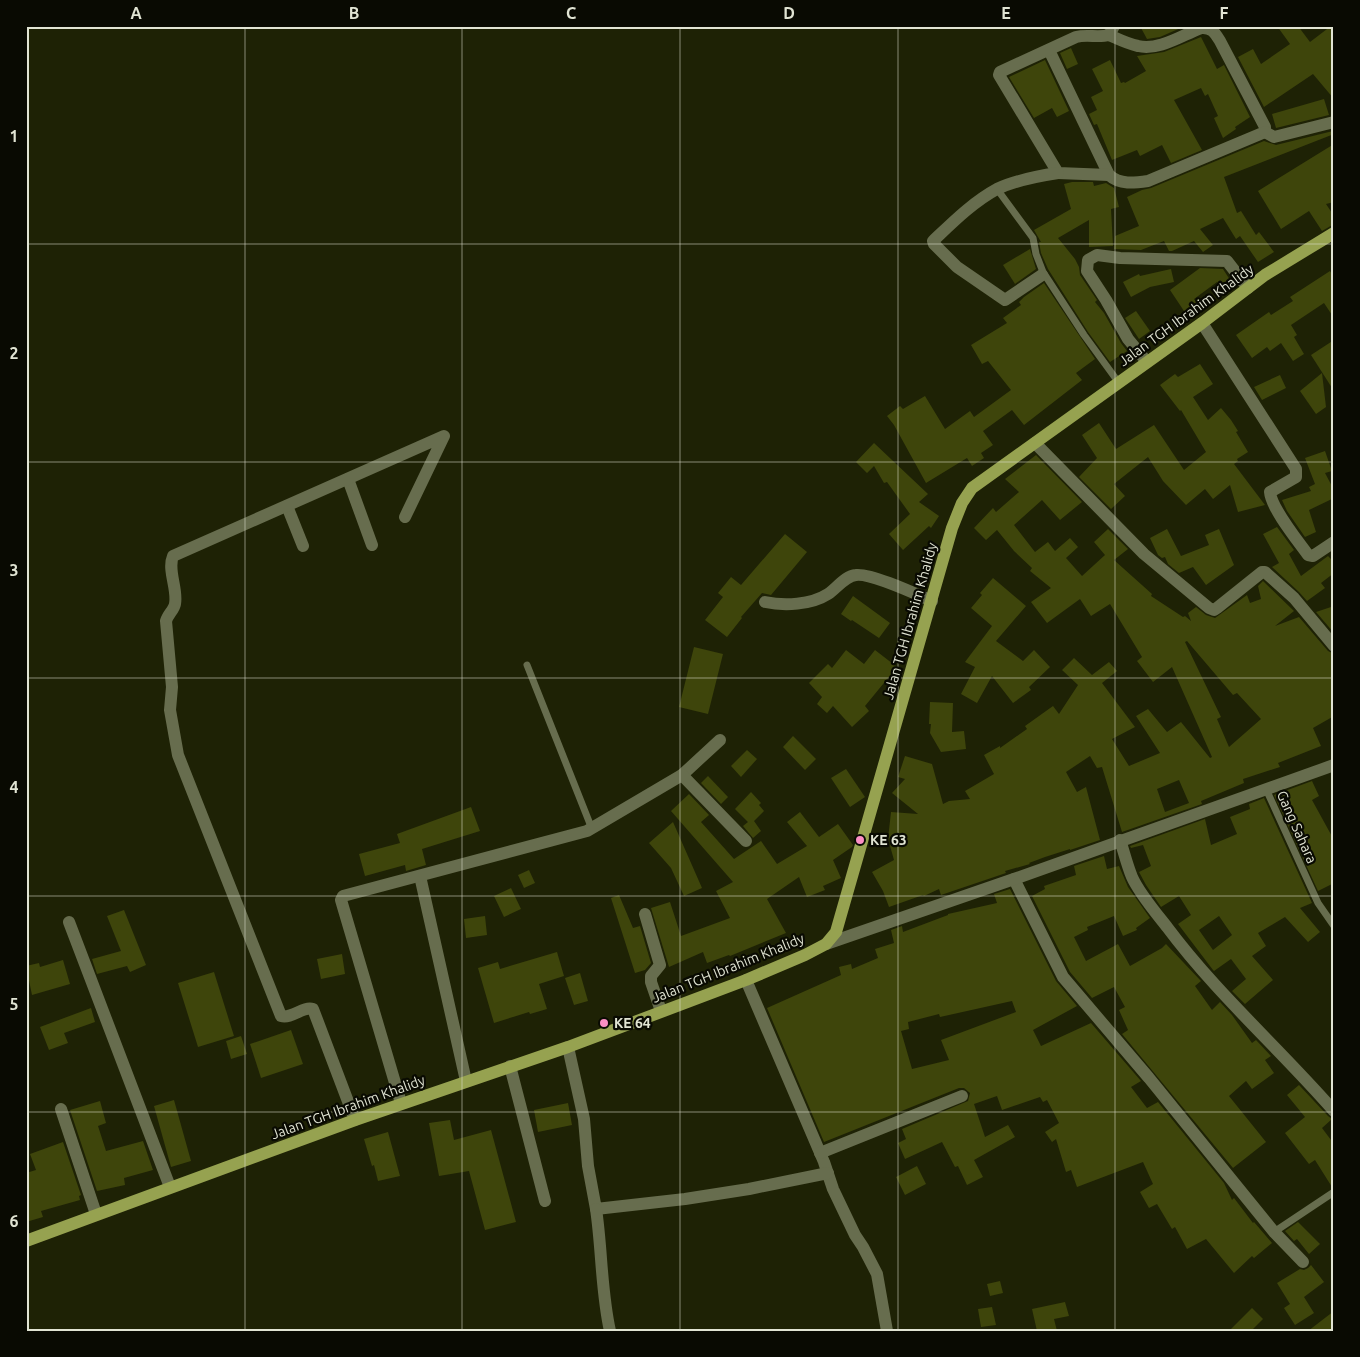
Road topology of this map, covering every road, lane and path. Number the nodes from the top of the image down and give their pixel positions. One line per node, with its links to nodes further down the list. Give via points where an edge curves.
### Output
1 (1111, 30): 2 (street, via 1103,37 1082,35); 4 (street, via 1138,46 1147,47 1201,28 1212,30)
2 (1049, 50): 5 (street, via 999,75); 6 (street)
3 (1334, 122): 4 (street, via 1274,137)
4 (1265, 132): 6 (street, via 1148,181 1122,182)
5 (1058, 173): 6 (street); 7 (street)
6 (1109, 174)
7 (997, 189): 9 (street, via 973,204 933,241 934,244 957,267 1000,299 1005,300); 13 (lane, via 1033,238 1043,272)
8 (1334, 233): 10 (main road, Jalan TGH Ibrahim Khalidy)
9 (1042, 275)
10 (1248, 288): 11 (main road, Jalan TGH Ibrahim Khalidy); 12 (street, via 1227,261 1096,255 1088,260 1087,271 1128,339)
11 (1202, 323): 12 (main road, Jalan TGH Ibrahim Khalidy); 18 (street, via 1296,469 1296,477 1270,492 1278,510 1308,555 1313,556)
12 (1147, 362): 13 (main road, Jalan TGH Ibrahim Khalidy)
13 (1119, 383): 14 (main road, Jalan TGH Ibrahim Khalidy)
14 (1034, 443): 21 (main road, Jalan TGH Ibrahim Khalidy, via 972,488 962,503); 23 (street, via 1144,554 1210,608 1217,608 1262,572 1294,598)
15 (348, 479): 16 (street); 17 (street, via 444,436); 19 (street)
16 (288, 506): 20 (street); 47 (street, via 172,558 176,603 166,621 172,687 170,710 178,755 281,1016 313,1009)
17 (405, 517)
18 (1334, 542)
19 (372, 545)
20 (303, 546)
21 (932, 601): 22 (street, via 865,575 855,575 820,598 797,604); 37 (main road, Jalan TGH Ibrahim Khalidy, via 836,932)
22 (765, 602)
23 (1334, 646)
24 (527, 665): 29 (lane)
25 (720, 740): 27 (street)
26 (1334, 764): 28 (street)
27 (682, 775): 29 (street); 31 (street)
28 (1266, 789): 30 (street); 36 (lane, Gang Sahara, via 1318,903)
29 (592, 829): 32 (street)
30 (1120, 840): 33 (street); 46 (street, via 1133,878 1184,950)
31 (746, 841)
32 (420, 876): 42 (street); 44 (street, via 343,896 341,900)
33 (1014, 879): 37 (street); 55 (street, via 1063,977)
34 (645, 914): 39 (street, via 660,964 651,976 651,982)
35 (69, 922): 50 (street)
36 (1334, 926)
37 (826, 944): 38 (main road, Jalan TGH Ibrahim Khalidy)
38 (746, 980): 39 (main road, Jalan TGH Ibrahim Khalidy); 48 (street)
39 (661, 1011): 40 (main road, Jalan TGH Ibrahim Khalidy)
40 (568, 1047): 41 (main road, Jalan TGH Ibrahim Khalidy); 53 (street, via 584,1119)
41 (510, 1066): 42 (main road, Jalan TGH Ibrahim Khalidy); 52 (street)
42 (466, 1081): 44 (main road, Jalan TGH Ibrahim Khalidy)
43 (962, 1096): 48 (street)
44 (402, 1103): 47 (main road, Jalan TGH Ibrahim Khalidy)
45 (61, 1109): 54 (street)
46 (1334, 1111)
47 (355, 1120): 50 (main road, Jalan TGH Ibrahim Khalidy)
48 (820, 1153): 49 (street)
49 (828, 1173): 53 (street, via 749,1189); 59 (street, via 844,1212 877,1274)
50 (170, 1187): 54 (main road, Jalan TGH Ibrahim Khalidy)
51 (1334, 1192): 55 (lane)
52 (545, 1201)
53 (596, 1209): 58 (street)
54 (96, 1214): 56 (main road, Jalan TGH Ibrahim Khalidy)
55 (1274, 1232): 57 (street)
56 (26, 1241)
57 (1303, 1262)
58 (610, 1331)
59 (887, 1331)

